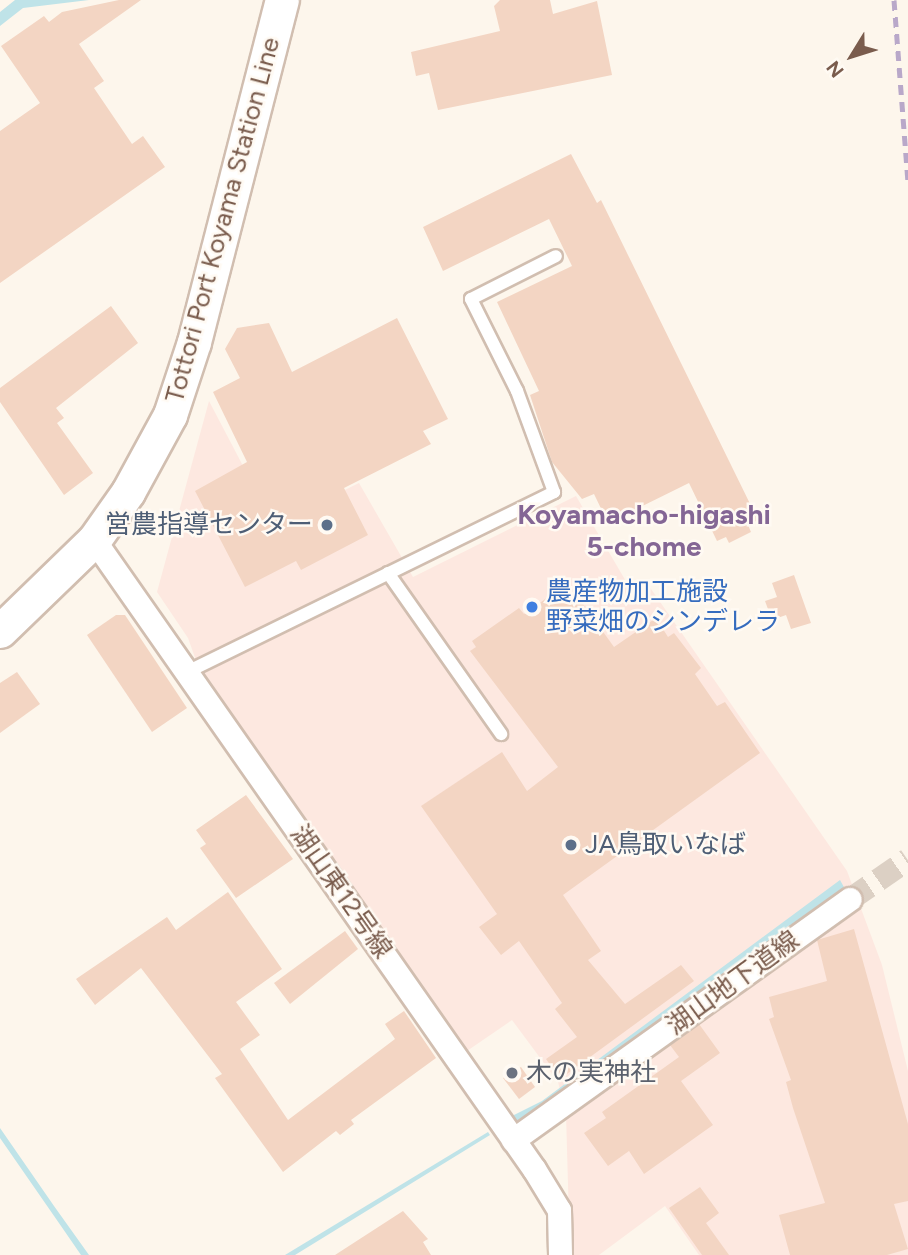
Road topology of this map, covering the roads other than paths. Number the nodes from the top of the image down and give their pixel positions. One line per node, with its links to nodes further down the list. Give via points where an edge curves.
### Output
1 (282, 0): 3 (main road, Tottori Port Koyama Station Line, via 194,342 170,415 128,492)
2 (556, 256): 4 (lane, via 471,299 517,391 554,492)
3 (94, 540): 5 (main road, Tottori Port Koyama Station Line); 6 (street, 湖山東12号線)
4 (388, 573): 6 (lane); 7 (lane)
5 (0, 631)
6 (186, 673): 9 (street, 湖山東12号線)
7 (501, 734)
8 (850, 899): 9 (street, 湖山地下道線)
9 (513, 1140): 10 (street, 湖山東12号線, via 559,1210)
10 (560, 1255)

